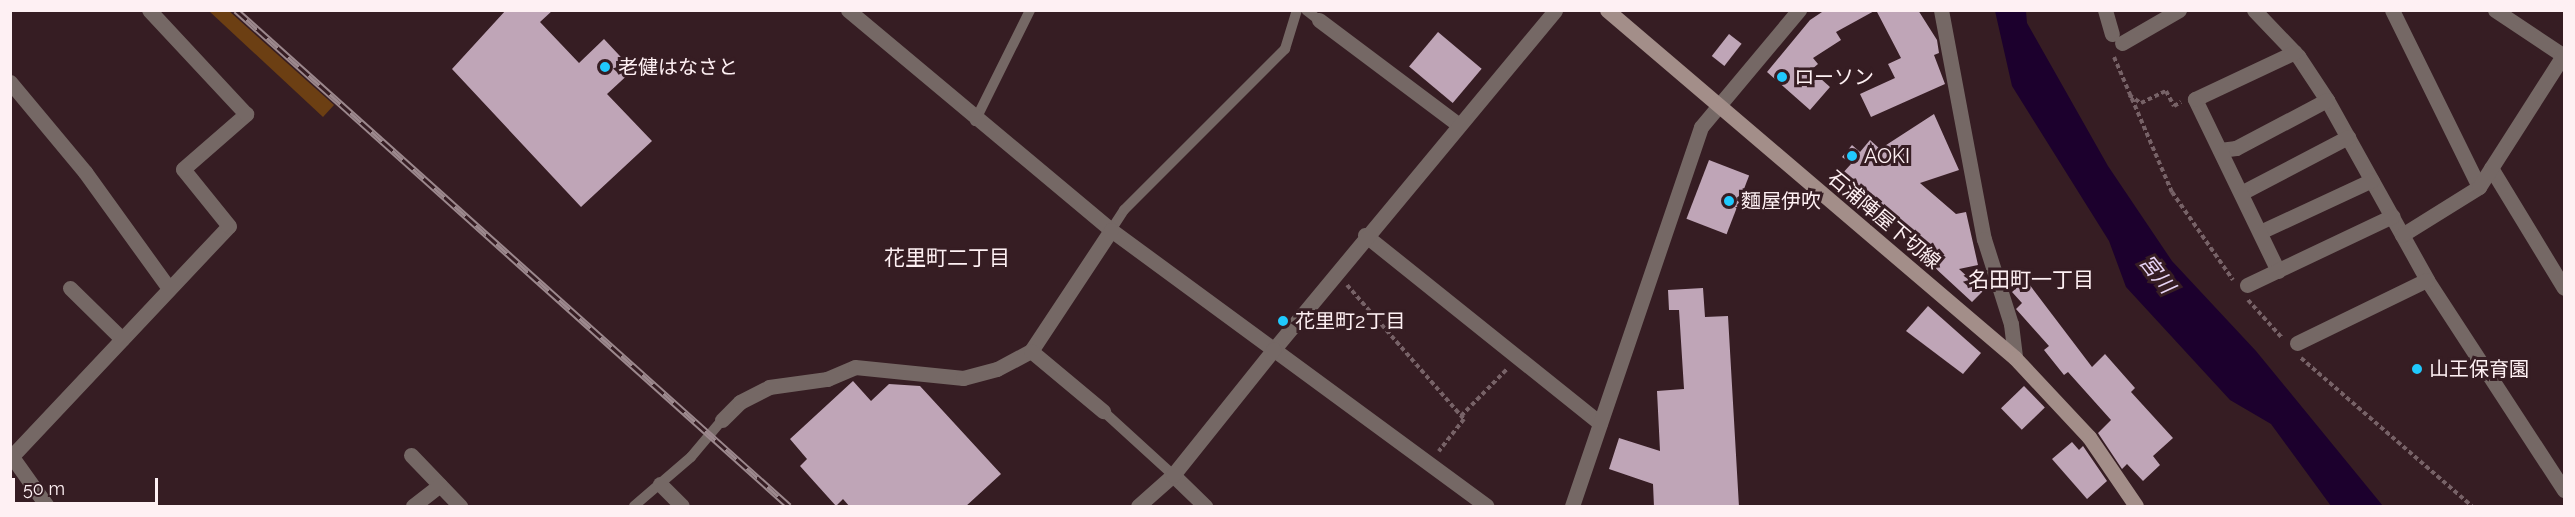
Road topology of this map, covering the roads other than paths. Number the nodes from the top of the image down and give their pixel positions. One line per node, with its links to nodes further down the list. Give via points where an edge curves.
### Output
1 (149, 10): 36 (street, via 246,114 183,170 229,226)
2 (848, 10): 20 (street)
3 (1030, 10): 20 (lane)
4 (1297, 10): 29 (lane, via 1285,49 1124,210)
5 (1555, 10): 21 (street)
6 (1607, 10): 19 (main road, 石浦陣屋下切線)
7 (1799, 10): 19 (street)
8 (1941, 10): 43 (street, via 1984,239 2011,324)
9 (2105, 10): 10 (street, via 2117,39)
10 (2179, 10)
11 (2254, 10): 15 (street)
12 (2392, 10): 26 (street)
13 (2495, 10): 16 (street)
14 (1312, 15): 21 (street)
15 (2295, 52): 18 (street); 23 (street, via 2195,99)
16 (2564, 55): 24 (street)
17 (10, 82): 36 (street, via 86,172)
18 (2327, 100): 22 (street); 23 (street, via 2236,148)
19 (1716, 106): 43 (main road, 石浦陣屋下切線); 46 (street, via 1701,128)
20 (975, 121): 29 (street)
21 (1459, 125): 31 (street)
22 (2348, 137): 25 (street); 27 (street)
23 (2220, 150): 27 (street)
24 (2491, 168): 26 (street); 38 (street)
25 (2372, 180): 28 (street); 30 (street)
26 (2479, 187): 32 (street)
27 (2241, 193): 30 (street)
28 (2392, 216): 32 (street); 33 (street)
29 (1111, 230): 41 (street); 42 (street)
30 (2260, 232): 33 (street)
31 (1365, 235): 41 (street); 46 (street)
32 (2402, 235): 34 (street)
33 (2278, 271): 35 (street)
34 (2427, 280): 40 (street); 52 (street)
35 (2247, 285)
36 (168, 287): 39 (street)
37 (70, 288): 39 (street)
38 (2565, 288)
39 (122, 339): 47 (street)
40 (2297, 343)
41 (1274, 348): 49 (street); 60 (street)
42 (1031, 351): 44 (street); 45 (street, via 997,369 963,378 855,367 827,379 769,387 740,402)
43 (2015, 358): 62 (main road, 石浦陣屋下切線, via 2089,437)
44 (1103, 411): 49 (lane)
45 (722, 420): 50 (lane)
46 (1600, 423): 61 (street)
47 (11, 455): 53 (street)
48 (411, 455): 51 (street)
49 (1173, 475): 58 (street); 59 (street)
50 (660, 484): 56 (lane); 57 (street)
51 (440, 485): 54 (street); 55 (street)
52 (2565, 490)
53 (47, 507)
54 (413, 507)
55 (460, 507)
56 (634, 507)
57 (682, 507)
58 (1138, 507)
59 (1205, 507)
60 (1487, 507)
61 (1572, 507)
62 (2136, 507)

